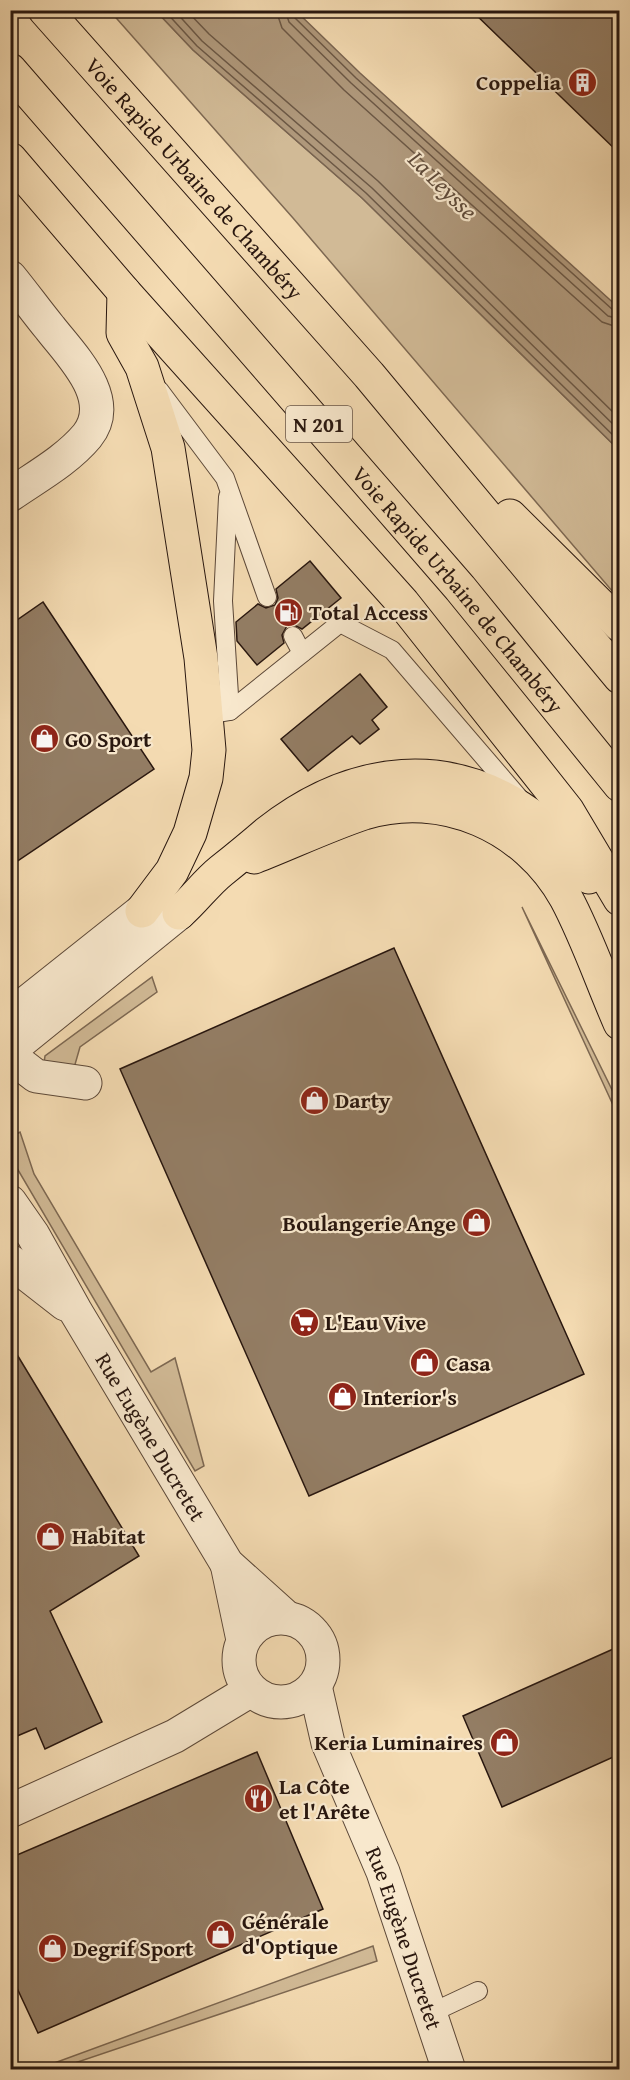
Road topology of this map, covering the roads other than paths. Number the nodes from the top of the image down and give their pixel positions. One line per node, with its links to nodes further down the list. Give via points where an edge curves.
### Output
1 (45, 10): 7 (highway, Voie Rapide Urbaine de Chambéry / N 201)
2 (10, 70): 17 (highway, Voie Rapide Urbaine de Chambéry / N 201, via 460,588)
3 (10, 159): 5 (highway)
4 (10, 277): 9 (street, via 76,359 91,384 95,409 87,435)
5 (124, 292): 6 (highway, via 123,333); 21 (highway, via 410,611 567,810)
6 (142, 367): 8 (lane); 15 (highway, via 168,448 201,658)
7 (369, 375): 11 (highway); 14 (highway, Voie Rapide Urbaine de Chambéry / N 201)
8 (229, 488): 10 (lane); 15 (lane)
9 (10, 495)
10 (267, 597)
11 (620, 625)
12 (293, 636): 13 (lane)
13 (302, 653): 15 (lane); 19 (lane, via 340,623 392,650)
14 (620, 677)
15 (219, 713): 22 (highway, via 190,833 172,871)
16 (440, 778): 18 (street); 19 (highway, via 490,792); 20 (highway, via 392,777 323,798 268,833)
17 (620, 785)
18 (401, 808): 20 (highway, via 365,813); 28 (highway, via 428,805 471,814 530,854 565,897)
19 (541, 823): 23 (highway)
20 (229, 866): 24 (highway)
21 (620, 899)
22 (142, 910): 25 (street)
23 (620, 910)
24 (179, 913): 29 (street)
25 (59, 975): 26 (street); 27 (street)
26 (10, 1002)
27 (10, 1016)
28 (620, 1023)
29 (10, 1050)
30 (10, 1056): 31 (street, via 36,1076)
31 (85, 1083)
32 (10, 1202): 35 (street, Rue Eugène Ducretet)
33 (10, 1223): 35 (street, Rue Eugène Ducretet)
34 (11, 1261): 35 (street, Rue Eugène Ducretet)
35 (76, 1312): 36 (street, Rue Eugène Ducretet)
36 (227, 1564): 37 (street, Rue Eugène Ducretet); 38 (street, Rue Eugène Ducretet)
37 (287, 1618): 38 (street, via 262,1622); 39 (street, via 300,1622 319,1641 323,1664)
38 (243, 1640): 40 (street, via 239,1664 243,1678)
39 (315, 1686): 40 (street, via 293,1701); 41 (street, Rue Eugène Ducretet)
40 (266, 1696): 41 (street, Rue Eugène Ducretet); 42 (street)
41 (328, 1743): 44 (street, Rue Eugène Ducretet, via 383,1872)
42 (10, 1810)
43 (478, 1991): 44 (lane)
44 (431, 2013): 45 (street, Rue Eugène Ducretet)
45 (449, 2070)

